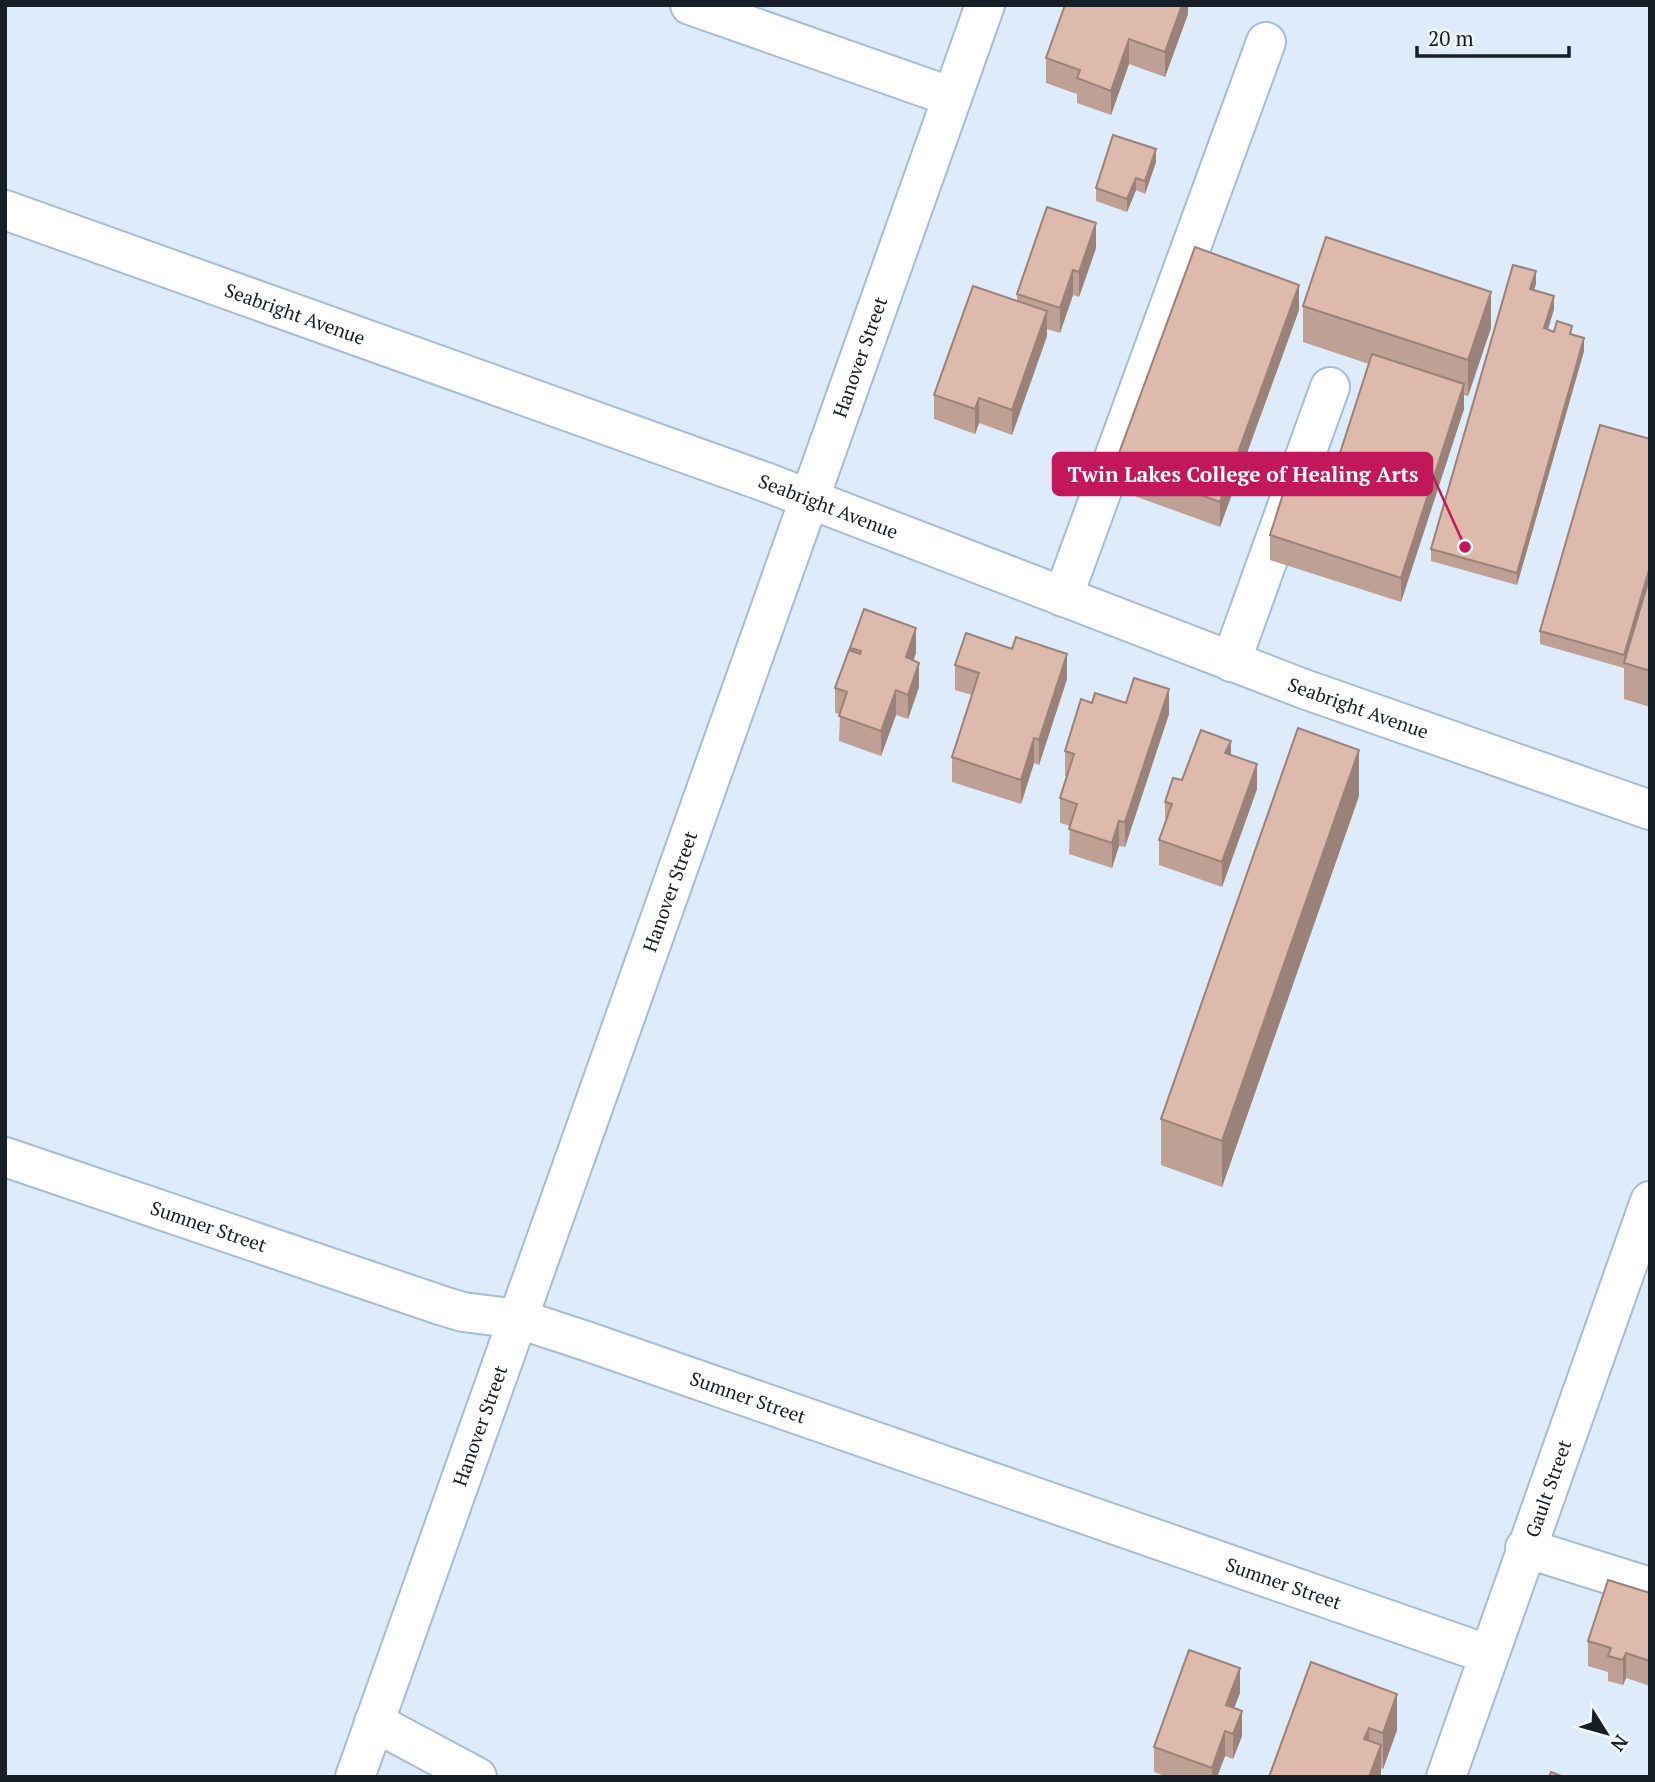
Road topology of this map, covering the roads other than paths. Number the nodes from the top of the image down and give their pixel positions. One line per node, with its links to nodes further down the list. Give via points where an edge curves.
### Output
1 (690, 5): 4 (street)
2 (985, 5): 4 (street, Hanover Street)
3 (1266, 42): 8 (street)
4 (952, 97): 7 (street, Hanover Street)
5 (5, 210): 7 (street, Seabright Avenue)
6 (1330, 387): 9 (street)
7 (810, 499): 8 (street, Seabright Avenue); 13 (street, Hanover Street)
8 (1063, 597): 9 (street, Seabright Avenue)
9 (1231, 662): 10 (street, Seabright Avenue)
10 (1650, 810)
11 (5, 1157): 13 (street, Sumner Street, via 443,1306)
12 (1650, 1201): 14 (street, Gault Street)
13 (519, 1319): 16 (street, Sumner Street); 17 (street, Hanover Street)
14 (1525, 1548): 15 (street); 16 (street, Gault Street)
15 (1650, 1587)
16 (1487, 1654): 20 (street, Gault Street)
17 (374, 1722): 18 (street, Hanover Street); 19 (street)
18 (355, 1777)
19 (477, 1777)
20 (1446, 1777)

